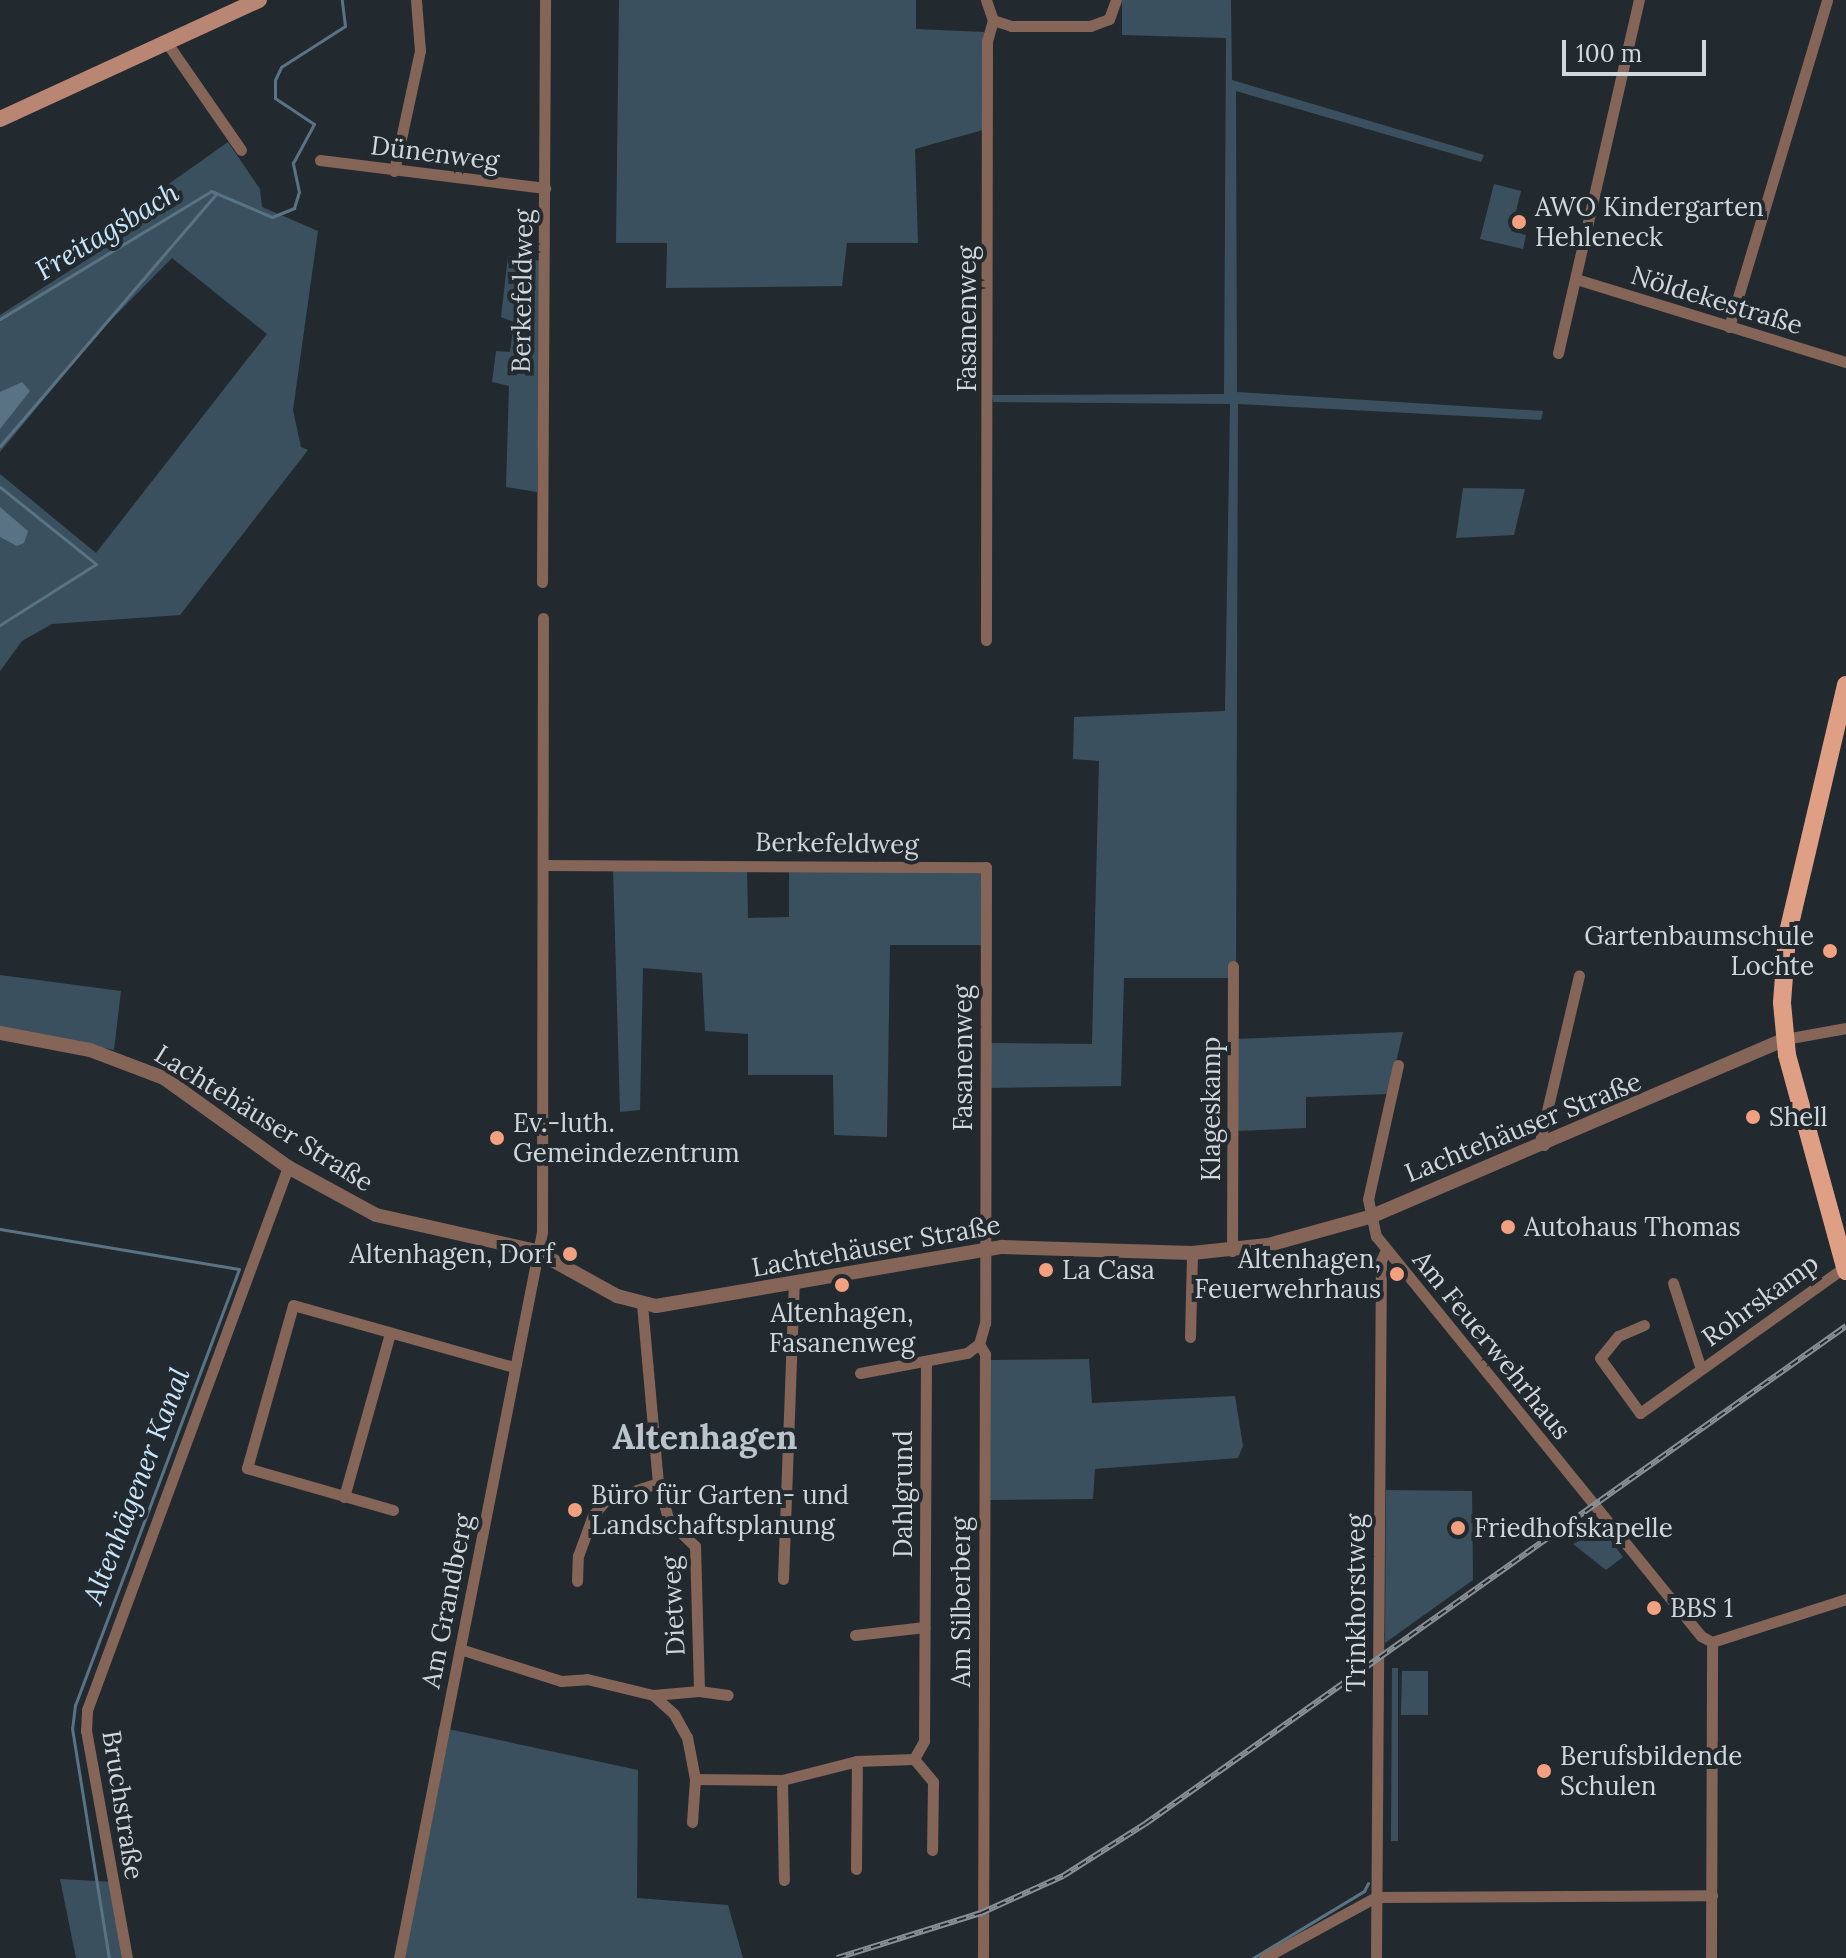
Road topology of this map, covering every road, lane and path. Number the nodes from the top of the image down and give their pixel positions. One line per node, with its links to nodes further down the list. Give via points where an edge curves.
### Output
1 (259, 0): 9 (main road)
2 (416, 0): 13 (street, via 420,51)
3 (545, 0): 14 (street, Berkefeldweg)
4 (986, 0): 8 (street, Fasanenweg)
5 (1116, 0): 8 (street, via 1109,19 1090,26 1011,26)
6 (1639, 0): 15 (street)
7 (1827, 0): 16 (street)
8 (993, 20): 21 (street, Fasanenweg, via 987,41)
9 (167, 43): 10 (main road); 11 (street)
10 (0, 118)
11 (241, 150)
12 (320, 160): 13 (street, Dünenweg)
13 (394, 171): 14 (street, Dünenweg)
14 (545, 188): 19 (street, Berkefeldweg)
15 (1576, 279): 16 (street, Nöldekestraße); 17 (street)
16 (1729, 327): 18 (street, Nöldekestraße)
17 (1558, 353)
18 (1846, 362)
19 (542, 582)
20 (543, 618): 23 (street)
21 (986, 640)
22 (1846, 685): 29 (main road, via 1787,936)
23 (544, 865): 24 (street, Berkefeldweg); 36 (street, via 542,1232)
24 (986, 867): 34 (street, Fasanenweg)
25 (1233, 966): 37 (street, Klageskamp)
26 (1579, 975): 31 (street, via 1541,1136)
27 (1846, 1028): 29 (street)
28 (0, 1033): 32 (street, Lachtehäuser Straße, via 90,1050 141,1067 186,1091)
29 (1785, 1039): 31 (street, Lachtehäuser Straße); 39 (main road)
30 (1398, 1065): 33 (street, via 1368,1199)
31 (1544, 1145): 33 (street, Lachtehäuser Straße)
32 (288, 1167): 36 (street, Lachtehäuser Straße, via 376,1215); 74 (street, Bruchstraße, via 87,1710 86,1731)
33 (1370, 1217): 35 (street, Am Feuerwehrhaus); 37 (street, Lachtehäuser Straße)
34 (983, 1249): 38 (street, Lachtehäuser Straße, via 1062,1245); 41 (street, Lachtehäuser Straße); 46 (street, Am Silberberg, via 985,1323)
35 (1386, 1250): 59 (street, Am Feuerwehrhaus, via 1701,1636); 73 (street, Trinkhorstweg, via 1381,1261)
36 (536, 1251): 42 (street, Lachtehäuser Straße, via 617,1296); 48 (street, Am Grandberg)
37 (1232, 1251): 38 (street, Lachtehäuser Straße)
38 (1192, 1253): 45 (street)
39 (1846, 1269): 49 (street, Rohrskamp)
40 (1673, 1283): 49 (street, Rohrskamp)
41 (794, 1285): 42 (street, Lachtehäuser Straße, via 672,1305); 54 (street)
42 (642, 1304): 51 (street, Dietweg)
43 (1644, 1325): 49 (street, Rohrskamp, via 1618,1336 1600,1358 1640,1413)
44 (390, 1333): 48 (street); 52 (street); 52 (street, via 293,1305 247,1468)
45 (1190, 1337)
46 (979, 1344): 47 (street, via 967,1353); 76 (street, Am Silberberg, via 985,1354)
47 (926, 1362): 50 (street); 57 (street, Dahlgrund)
48 (514, 1367): 60 (street, Am Grandberg)
49 (1701, 1369)
50 (860, 1373)
51 (658, 1483): 55 (street, via 606,1500 593,1515 578,1556); 61 (street, Dietweg, via 669,1521 695,1546)
52 (344, 1497): 53 (street)
53 (393, 1510)
54 (783, 1579)
55 (577, 1581)
56 (1846, 1599): 59 (street)
57 (925, 1627): 58 (street); 64 (street, Dahlgrund, via 924,1741)
58 (855, 1635)
59 (1712, 1642): 72 (street)
60 (460, 1649): 62 (street, Dietweg, via 561,1681 587,1679); 75 (street, Am Grandberg)
61 (699, 1691): 62 (street, Dietweg); 63 (street, Dietweg)
62 (653, 1695): 66 (street, via 674,1714 687,1737)
63 (728, 1695)
64 (914, 1759): 65 (street); 69 (street, via 933,1782)
65 (857, 1761): 67 (street); 70 (street)
66 (695, 1779): 67 (street); 68 (street)
67 (782, 1780): 71 (street)
68 (692, 1822)
69 (932, 1850)
70 (856, 1869)
71 (784, 1880)
72 (1712, 1895): 73 (street); 79 (street)
73 (1376, 1897): 77 (street); 78 (street, Trinkhorstweg)
74 (127, 1958)
75 (399, 1958)
76 (983, 1958)
77 (1264, 1958)
78 (1376, 1958)
79 (1711, 1958)

